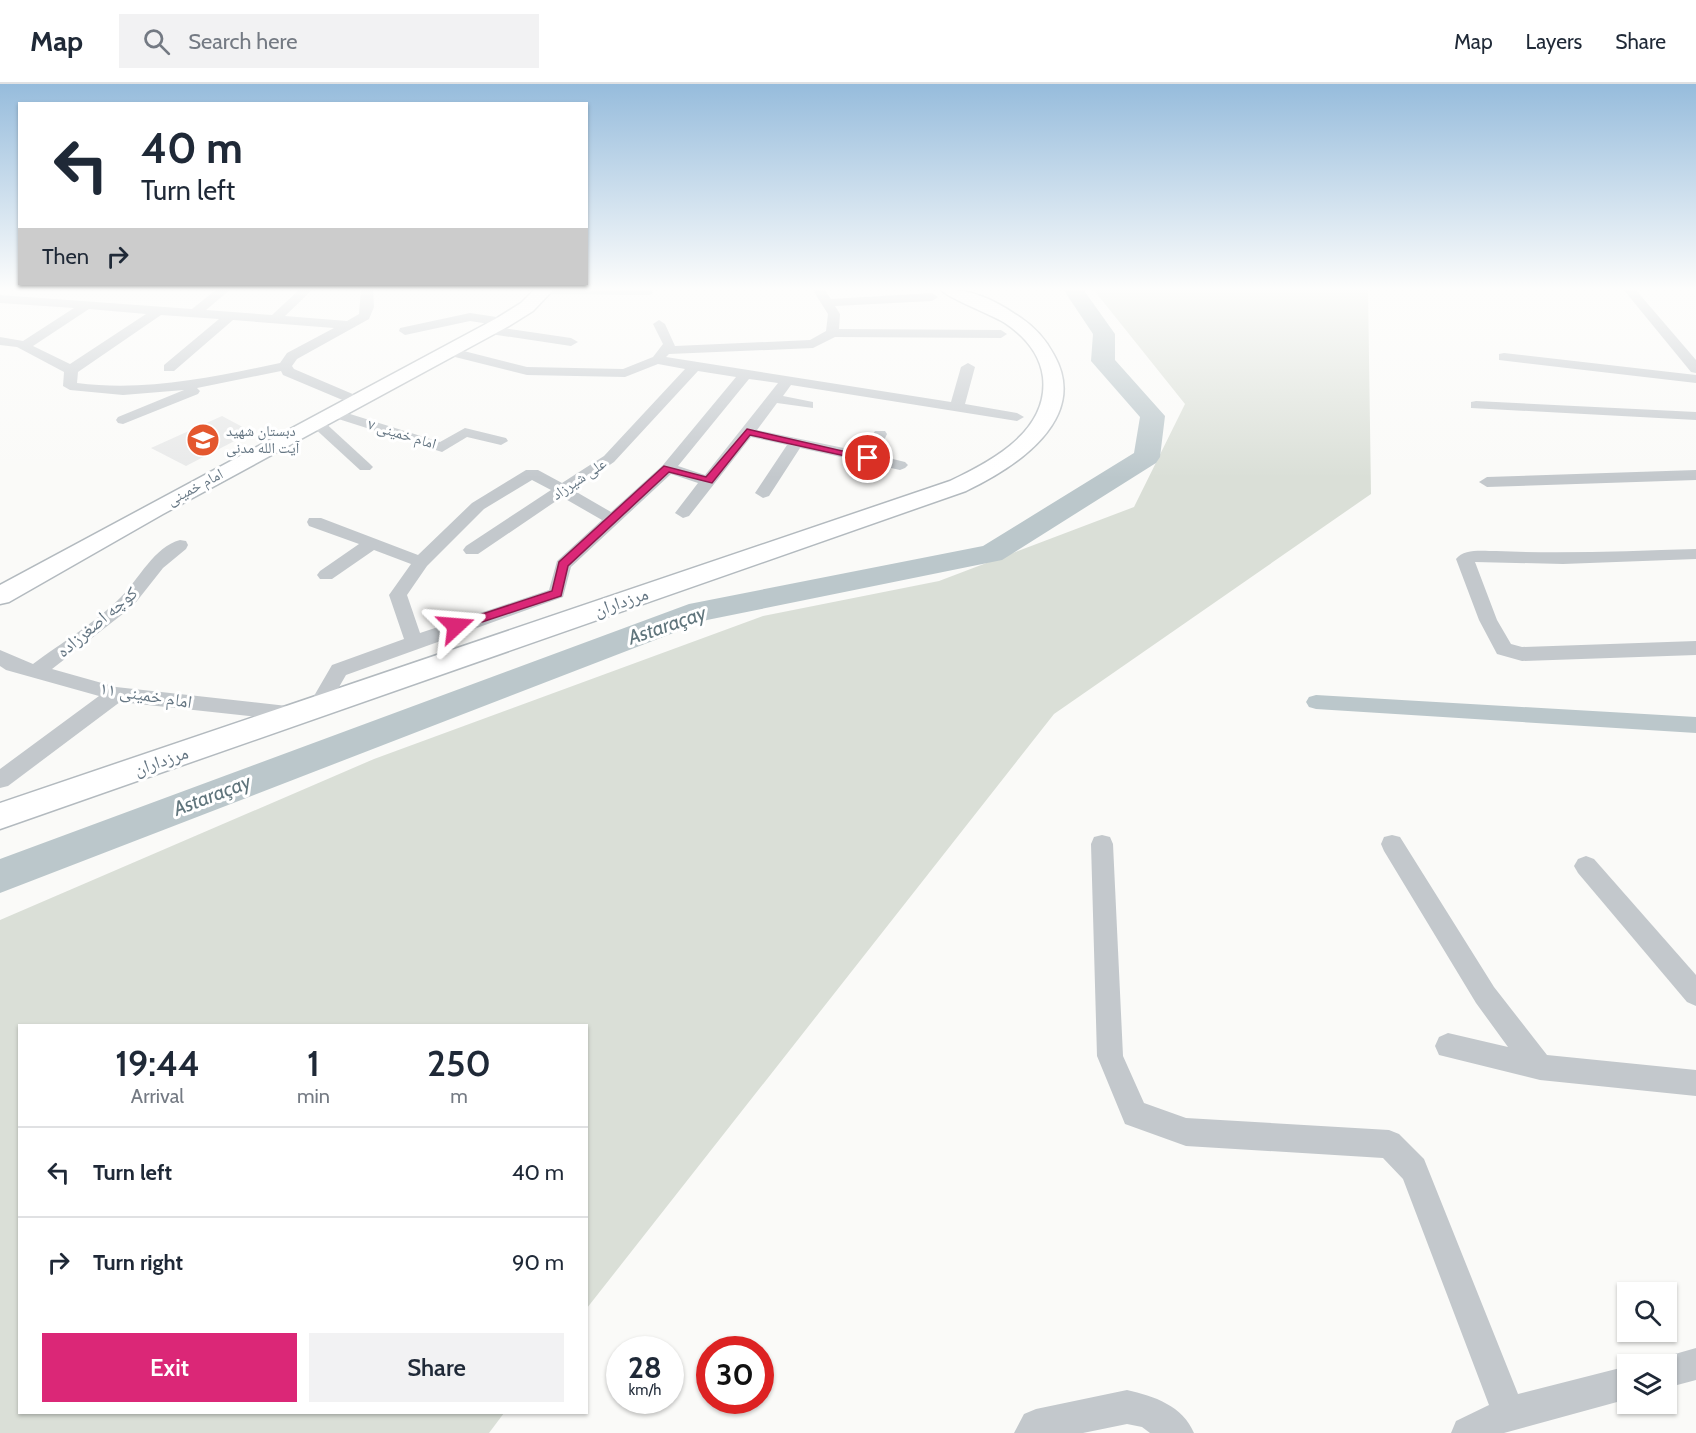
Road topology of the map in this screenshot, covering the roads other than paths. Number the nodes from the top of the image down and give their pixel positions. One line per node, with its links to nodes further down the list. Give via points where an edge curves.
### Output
1 (36, 352): 18 (street)
2 (98, 352): 18 (street)
3 (189, 352): 16 (street)
4 (300, 352): 14 (street)
5 (446, 352): 24 (street, امام خمینی)
6 (452, 352): 11 (street, via 526,371 625,373)
7 (663, 352): 11 (street)
8 (707, 352): 11 (street)
9 (1044, 352): 62 (street, مرزداران, via 1052,364 1056,391 1045,420 1023,449 990,473)
10 (1682, 352): 17 (street)
11 (661, 355): 13 (street)
12 (1504, 357): 21 (street)
13 (696, 365): 19 (street); 45 (street, علی شیرزاد, via 609,459)
14 (285, 366): 20 (street); 24 (street, via 288,372)
15 (968, 367): 28 (street)
16 (170, 368)
17 (1696, 369)
18 (71, 370): 20 (street, via 70,386 97,391)
19 (746, 373): 22 (street); 41 (street)
20 (224, 379): 25 (street)
21 (1696, 379)
22 (789, 380): 23 (street); 28 (street)
23 (774, 398): 26 (street); 34 (street)
24 (357, 401): 32 (street, امام خمینی)
25 (165, 403): 29 (street); 33 (street)
26 (808, 405)
27 (1476, 405): 30 (street)
28 (957, 408): 31 (street)
29 (179, 416)
30 (1696, 416)
31 (1017, 417)
32 (325, 418): 36 (street, امام خمینی ۷, via 442,447 465,432); 40 (street); 56 (street, امام خمینی)
33 (123, 420)
34 (747, 432): 37 (street); 43 (street)
35 (880, 434): 38 (street)
36 (501, 441)
37 (796, 442): 38 (street); 46 (street)
38 (868, 458): 39 (street)
39 (900, 465)
40 (365, 467)
41 (668, 468): 43 (street); 48 (street)
42 (1696, 475): 44 (street)
43 (708, 481): 47 (street)
44 (1487, 482)
45 (561, 491): 48 (street); 52 (street, علی شیرزاد); 54 (street, via 532,473 478,506)
46 (763, 493)
47 (683, 513)
48 (612, 519): 57 (street, via 563,564 557,593)
49 (315, 522): 50 (street)
50 (371, 544): 54 (street); 55 (street)
51 (180, 545): 60 (street, کوچه اصغرزاده, via 157,564 127,602)
52 (472, 550)
53 (1696, 554): 58 (street, via 1465,559 1488,620 1504,649 1522,654)
54 (421, 562): 57 (street, via 398,595)
55 (326, 574)
56 (0, 596)
57 (414, 642): 62 (street, via 339,670)
58 (1696, 648)
59 (0, 657): 60 (street, امام خمینی ۱۱, via 13,666)
60 (37, 671): 61 (street, امام خمینی ۱۱)
61 (116, 694): 62 (street, امام خمینی ۱۱); 63 (street)
62 (307, 711): 64 (street, مرزداران)
63 (0, 780)
64 (0, 816)
65 (1102, 844): 75 (street, via 1110,1056 1135,1114 1186,1132 1389,1144 1414,1169)
66 (1392, 844): 70 (street, via 1485,995)
67 (1586, 866): 68 (street)
68 (1696, 994)
69 (1448, 1046): 70 (street)
70 (1540, 1067): 71 (street)
71 (1696, 1083)
72 (1696, 1364): 73 (street)
73 (1677, 1369)
74 (1617, 1385): 75 (street)
75 (1509, 1413): 78 (street)
76 (1031, 1433): 77 (street, via 1036,1426 1127,1407 1150,1412)
77 (1177, 1433)
78 (1468, 1433)

